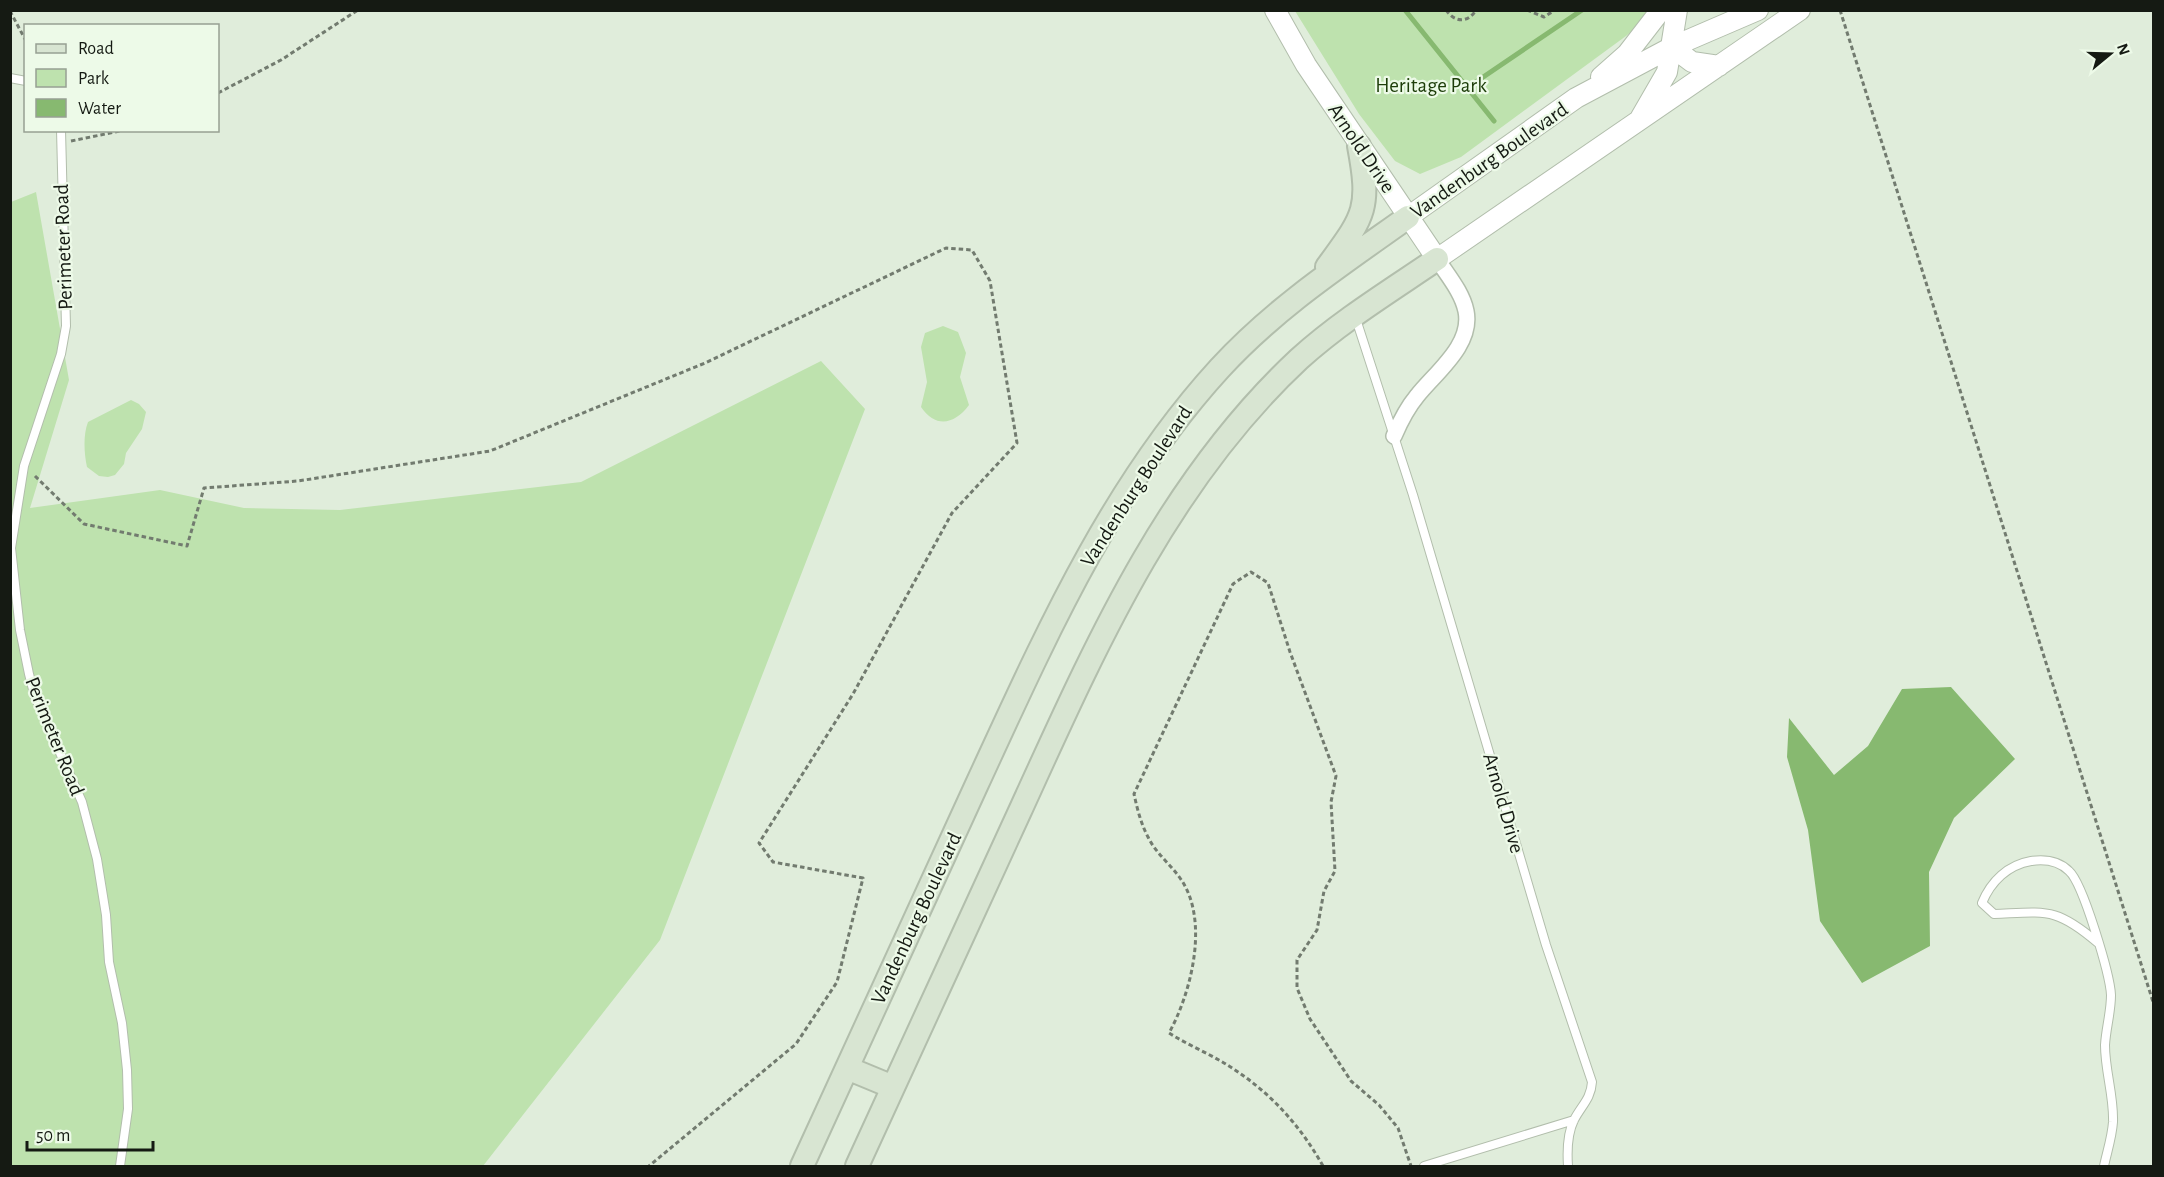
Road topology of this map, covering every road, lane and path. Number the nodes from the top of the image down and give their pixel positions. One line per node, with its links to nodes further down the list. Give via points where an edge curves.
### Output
1 (358, 10): 16 (path, via 281,60)
2 (1275, 10): 22 (street, Arnold Drive)
3 (1446, 10): 4 (path, via 1462,20)
4 (1476, 10)
5 (1527, 10): 11 (path, via 1544,17)
6 (1661, 10): 17 (street, via 1627,54)
7 (1677, 10): 14 (street)
8 (1800, 10): 15 (street)
9 (1840, 10): 30 (path)
10 (10, 11): 13 (path)
11 (1555, 11)
12 (1752, 11): 14 (street, Vandenburg Boulevard)
13 (24, 37)
14 (1672, 47): 15 (street, via 1692,62); 17 (street, Vandenburg Boulevard); 18 (street, via 1667,72)
15 (1719, 66): 18 (street)
16 (219, 92)
17 (1576, 98): 23 (street, Vandenburg Boulevard)
18 (1636, 124): 24 (street)
19 (61, 132): 21 (lane, Perimeter Road)
20 (114, 132): 21 (path)
21 (61, 142): 28 (lane, Perimeter Road, via 66,326 61,354)
22 (1359, 146): 23 (street, Arnold Drive); 25 (main road, via 1366,185 1360,219)
23 (1408, 218): 24 (street, Arnold Drive); 25 (main road, Vandenburg Boulevard)
24 (1437, 260): 26 (main road); 27 (street, Arnold Drive, via 1462,297 1467,312 1464,335 1416,397)
25 (1316, 282): 31 (main road, Vandenburg Boulevard, via 1272,316 1220,368 1151,455 1104,528 1067,594)
26 (1354, 315): 27 (lane, Arnold Drive); 32 (main road, via 1299,359 1260,399 1210,460 1140,562 1063,717)
27 (1394, 436): 33 (lane, Arnold Drive, via 1546,945 1592,1082 1591,1094)
28 (24, 466): 34 (lane, Perimeter Road, via 11,548 20,630 35,697 82,802 97,859 127,1070 128,1109); 35 (path, via 84,524 188,546 204,488 298,481 490,451 705,363 946,248 972,250 990,281 1017,443 952,513 853,694 759,843 772,862 863,878 837,982 796,1044)
29 (2098, 943): 29 (lane, via 2071,872 2060,864 2042,859 2025,862 2007,870 1988,888 1982,903 1994,914 2057,914); 42 (lane, via 2111,994 2105,1043 2113,1122)
30 (2154, 1005)
31 (847, 1068): 32 (main road); 36 (main road, Vandenburg Boulevard)
32 (893, 1087): 37 (main road)
33 (1574, 1120): 40 (lane); 41 (lane, Arnold Drive)
34 (120, 1167)
35 (649, 1167)
36 (802, 1167)
37 (857, 1167)
38 (1323, 1167): 39 (path, via 1300,1128 1268,1096 1230,1066 1168,1033 1182,1010 1193,973 1192,904 1186,887 1148,839 1134,794 1233,584 1251,572 1268,584 1336,776 1331,802 1335,872 1324,891 1317,930 1297,960 1297,988 1310,1019 1351,1082 1379,1105 1398,1128)
39 (1411, 1167)
40 (1424, 1167)
41 (1568, 1167)
42 (2104, 1167)

